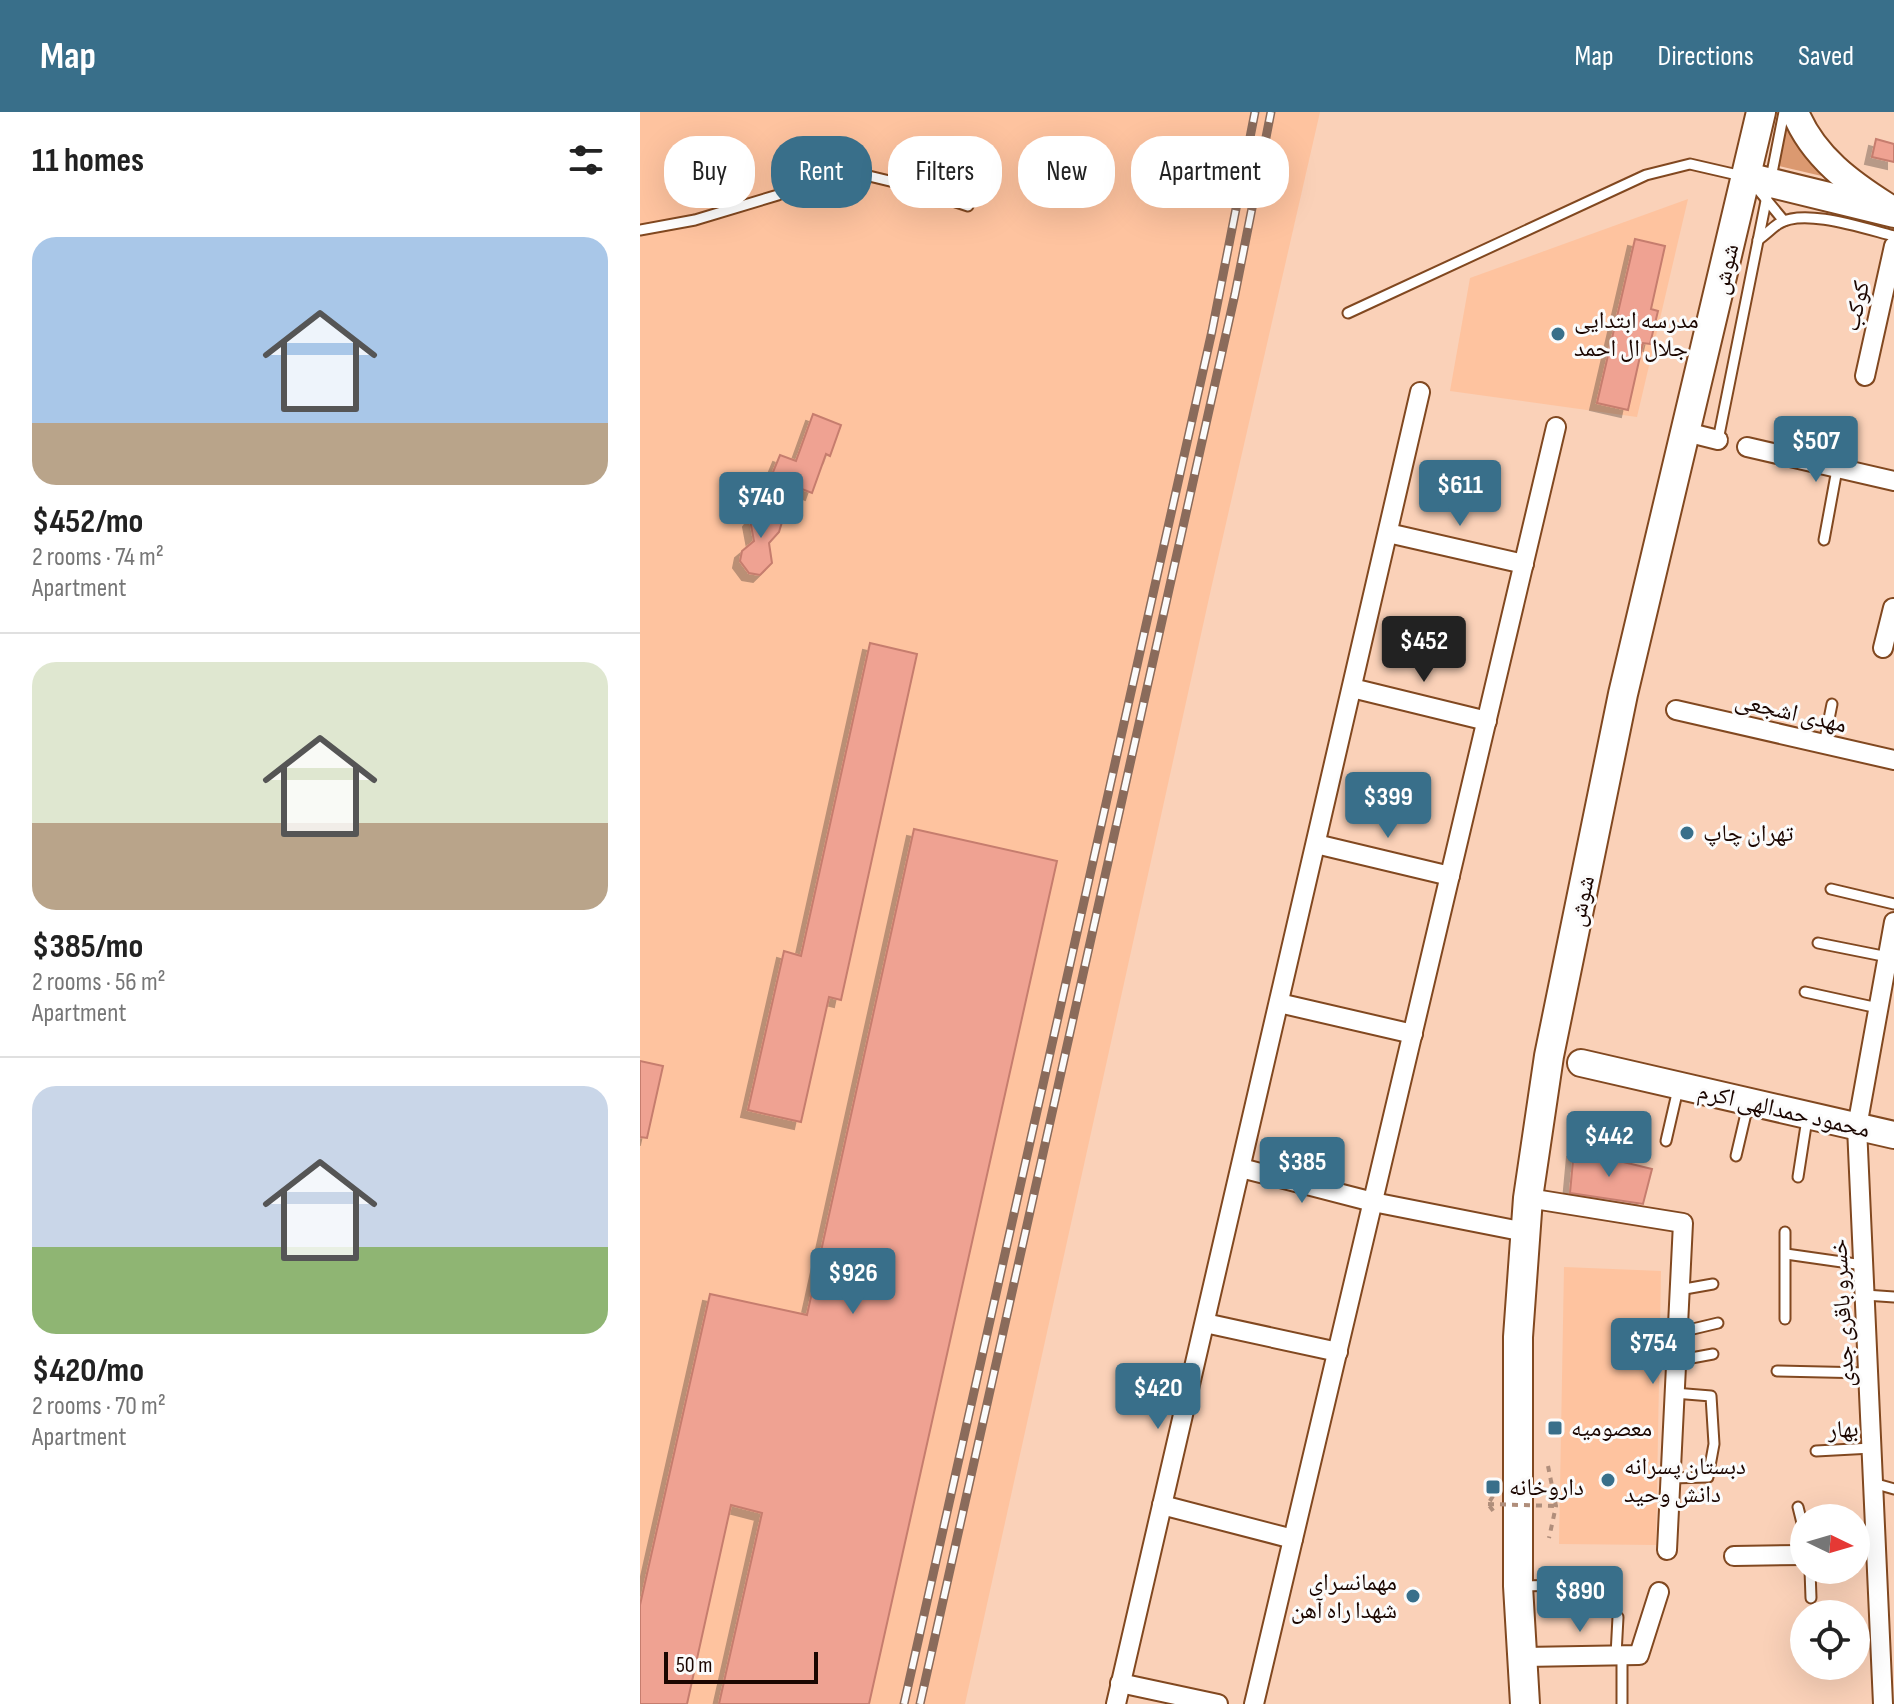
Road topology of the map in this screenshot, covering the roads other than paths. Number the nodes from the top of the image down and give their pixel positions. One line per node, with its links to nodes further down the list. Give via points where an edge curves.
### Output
1 (1761, 112): 4 (main road, شوش)
2 (1784, 112): 4 (lane)
3 (1795, 112): 6 (street, via 1810,143 1825,159)
4 (1758, 180): 6 (main road); 7 (lane); 10 (lane); 12 (lane, via 1690,164 1646,175); 17 (main road, شوش)
5 (888, 181): 8 (lane, via 840,169 764,199)
6 (1894, 212)
7 (1784, 221): 9 (lane, via 1812,218); 10 (lane)
8 (640, 230)
9 (1894, 236)
10 (1758, 240): 18 (lane)
11 (1894, 246): 13 (street, کوکب)
12 (1348, 313)
13 (1865, 376)
14 (1420, 392): 22 (street)
15 (1845, 426): 20 (lane)
16 (1556, 427): 24 (street)
17 (1686, 432): 18 (street); 54 (main road, شوش, via 1623,694 1549,1056)
18 (1718, 440)
19 (1747, 447): 20 (street)
20 (1838, 468): 21 (street); 23 (lane)
21 (1894, 481)
22 (1388, 533): 24 (street); 27 (street)
23 (1824, 540)
24 (1524, 564): 30 (street)
25 (1893, 608): 26 (street)
26 (1888, 636)
27 (1352, 688): 30 (street); 33 (street)
28 (1832, 704): 31 (lane)
29 (1676, 710): 31 (street, مهدی اشجعی)
30 (1487, 721): 34 (street)
31 (1824, 744): 32 (street, مهدی اشجعی)
32 (1894, 760)
33 (1316, 844): 34 (street); 41 (street)
34 (1450, 876): 43 (street)
35 (1831, 889): 36 (lane)
36 (1894, 904)
37 (1894, 922): 39 (street, خسرو باقری جدی)
38 (1818, 943): 39 (lane)
39 (1888, 957): 42 (street, خسرو باقری جدی)
40 (1805, 992): 42 (lane)
41 (1279, 1003): 43 (street); 52 (street)
42 (1878, 1008): 48 (street, خسرو باقری جدی)
43 (1413, 1034): 55 (street)
44 (1581, 1063): 45 (street, محمود حمدالهی اکرم)
45 (1679, 1086): 46 (street, محمود حمدالهی اکرم); 50 (lane)
46 (1749, 1102): 47 (street, محمود حمدالهی اکرم); 51 (lane)
47 (1808, 1115): 48 (street, محمود حمدالهی اکرم); 53 (lane)
48 (1857, 1127): 49 (street, محمود حمدالهی اکرم); 59 (street, خسرو باقری جدی)
49 (1894, 1135)
50 (1666, 1141)
51 (1736, 1156)
52 (1241, 1168): 55 (street); 65 (street)
53 (1798, 1177)
54 (1528, 1198): 56 (main road, شوش); 61 (street, via 1683,1223)
55 (1373, 1202): 56 (street); 68 (street)
56 (1525, 1232): 87 (main road, شوش, via 1516,1403)
57 (1785, 1232): 58 (lane)
58 (1786, 1254): 59 (lane); 64 (lane)
59 (1863, 1265): 62 (street, خسرو باقری جدی)
60 (1713, 1284): 61 (lane)
61 (1679, 1290): 67 (street)
62 (1865, 1295): 63 (lane); 72 (street, خسرو باقری جدی)
63 (1894, 1297)
64 (1785, 1319)
65 (1205, 1323): 68 (street); 79 (street)
66 (1718, 1323): 67 (lane)
67 (1676, 1333): 70 (street)
68 (1338, 1352): 80 (street)
69 (1713, 1354): 70 (lane)
70 (1675, 1361): 73 (street)
71 (1777, 1371): 72 (lane)
72 (1868, 1373): 74 (street, خسرو باقری جدی)
73 (1674, 1393): 76 (street); 76 (lane, via 1711,1396 1714,1444 1708,1477)
74 (1872, 1448): 75 (lane, بهار); 77 (street, خسرو باقری جدی)
75 (1816, 1451)
76 (1670, 1478): 81 (street)
77 (1873, 1483): 78 (lane); 84 (street, خسرو باقری جدی)
78 (1894, 1489)
79 (1162, 1505): 80 (street); 93 (street)
80 (1293, 1539): 96 (street)
81 (1667, 1550)
82 (1790, 1555): 83 (street)
83 (1734, 1556)
84 (1882, 1561): 99 (street, خسرو باقری جدی)
85 (1597, 1584): 87 (lane)
86 (1810, 1584): 89 (lane)
87 (1518, 1586): 92 (main road, شوش)
88 (1659, 1592): 91 (street)
89 (1811, 1598)
90 (1618, 1617): 91 (lane)
91 (1626, 1655): 92 (street); 98 (lane)
92 (1522, 1657): 97 (main road, شوش)
93 (1120, 1683): 94 (street); 95 (street)
94 (1116, 1704)
95 (1218, 1704)
96 (1254, 1704)
97 (1525, 1704)
98 (1622, 1704)
99 (1883, 1704)

